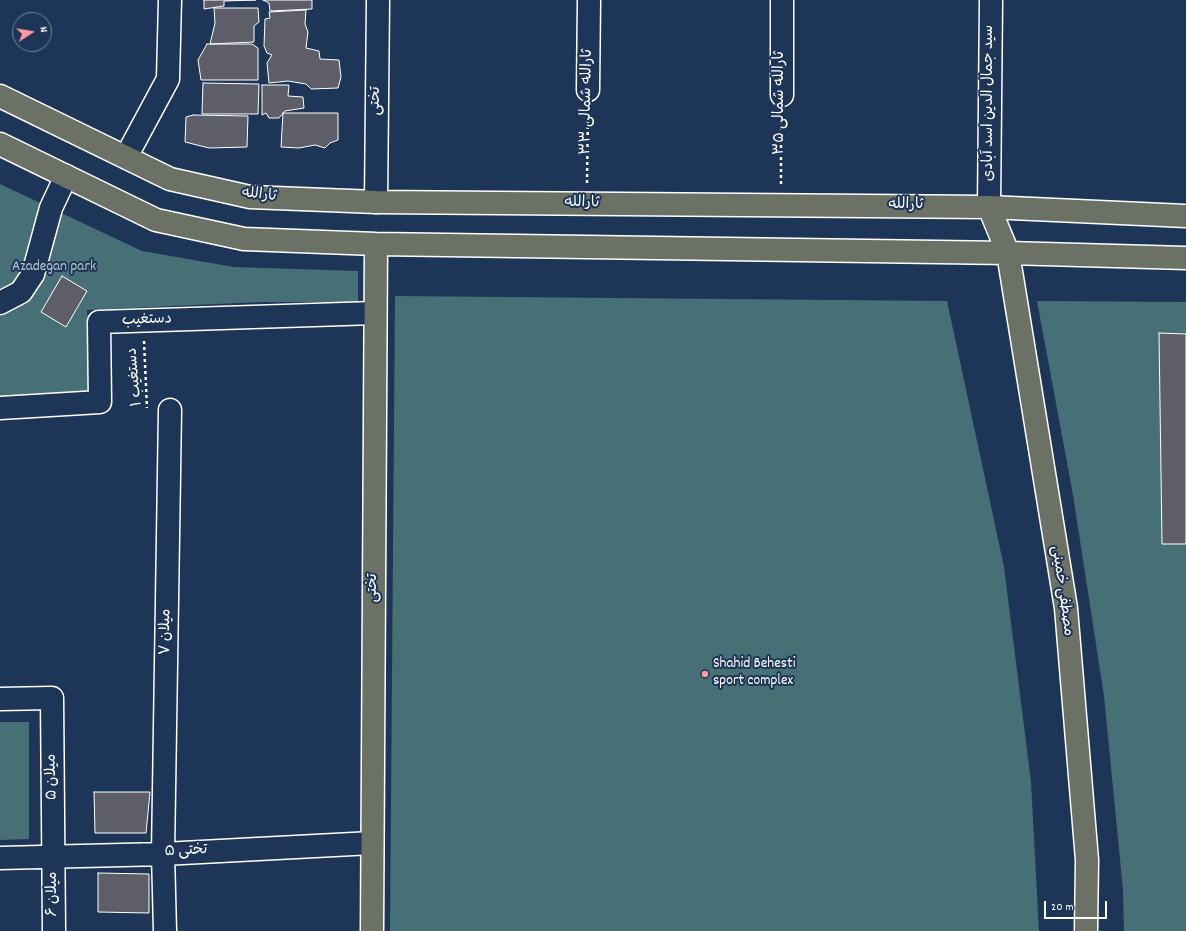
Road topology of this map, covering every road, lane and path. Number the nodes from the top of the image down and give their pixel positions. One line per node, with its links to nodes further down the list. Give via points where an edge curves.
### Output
1 (170, 0): 10 (street, via 168,79)
2 (378, 0): 12 (street, تختی)
3 (589, 0): 6 (street, ثارالله شمالی ۳۳)
4 (782, 0): 7 (street, ثارالله شمالی ۳۵)
5 (991, 0): 15 (street, سید جمال الدین اسد آبادی)
6 (588, 90): 13 (path, ثارالله شمالی ۳۳)
7 (782, 95): 14 (path, ثارالله شمالی ۳۵)
8 (0, 96): 10 (main road, ثارالله)
9 (0, 144): 11 (main road)
10 (126, 157): 12 (main road, ثارالله, via 170,179 250,197)
11 (66, 176): 17 (main road, via 156,220 244,239); 20 (street, via 51,208 33,274 21,292)
12 (376, 202): 13 (main road, ثارالله)
13 (587, 204): 14 (main road, ثارالله)
14 (781, 205): 15 (main road, ثارالله)
15 (989, 207): 16 (main road, ثارالله); 18 (main road, مصطفی خمینی)
16 (1186, 216)
17 (376, 244): 18 (main road); 21 (main road, تختی)
18 (1008, 253): 19 (main road); 33 (main road, مصطفی خمینی, via 1066,608 1087,860)
19 (1186, 258)
20 (0, 303)
21 (375, 313): 22 (street, دستغیب); 26 (main road, تختی)
22 (142, 321): 23 (street, دستغیب, via 99,322 100,402); 24 (path, دستغیب ۱, via 148,412)
23 (0, 408)
24 (170, 410): 27 (street, میلان ۷)
25 (0, 699): 28 (street, میلان ۵, via 52,698)
26 (372, 843): 27 (street, تختی ۵); 32 (main road, تختی)
27 (163, 854): 28 (street, تختی ۵); 31 (street, میلان ۷)
28 (54, 857): 29 (street, تختی ۵); 30 (street, میلان ۶)
29 (0, 858)
30 (54, 931)
31 (165, 931)
32 (372, 931)
33 (1086, 931)

